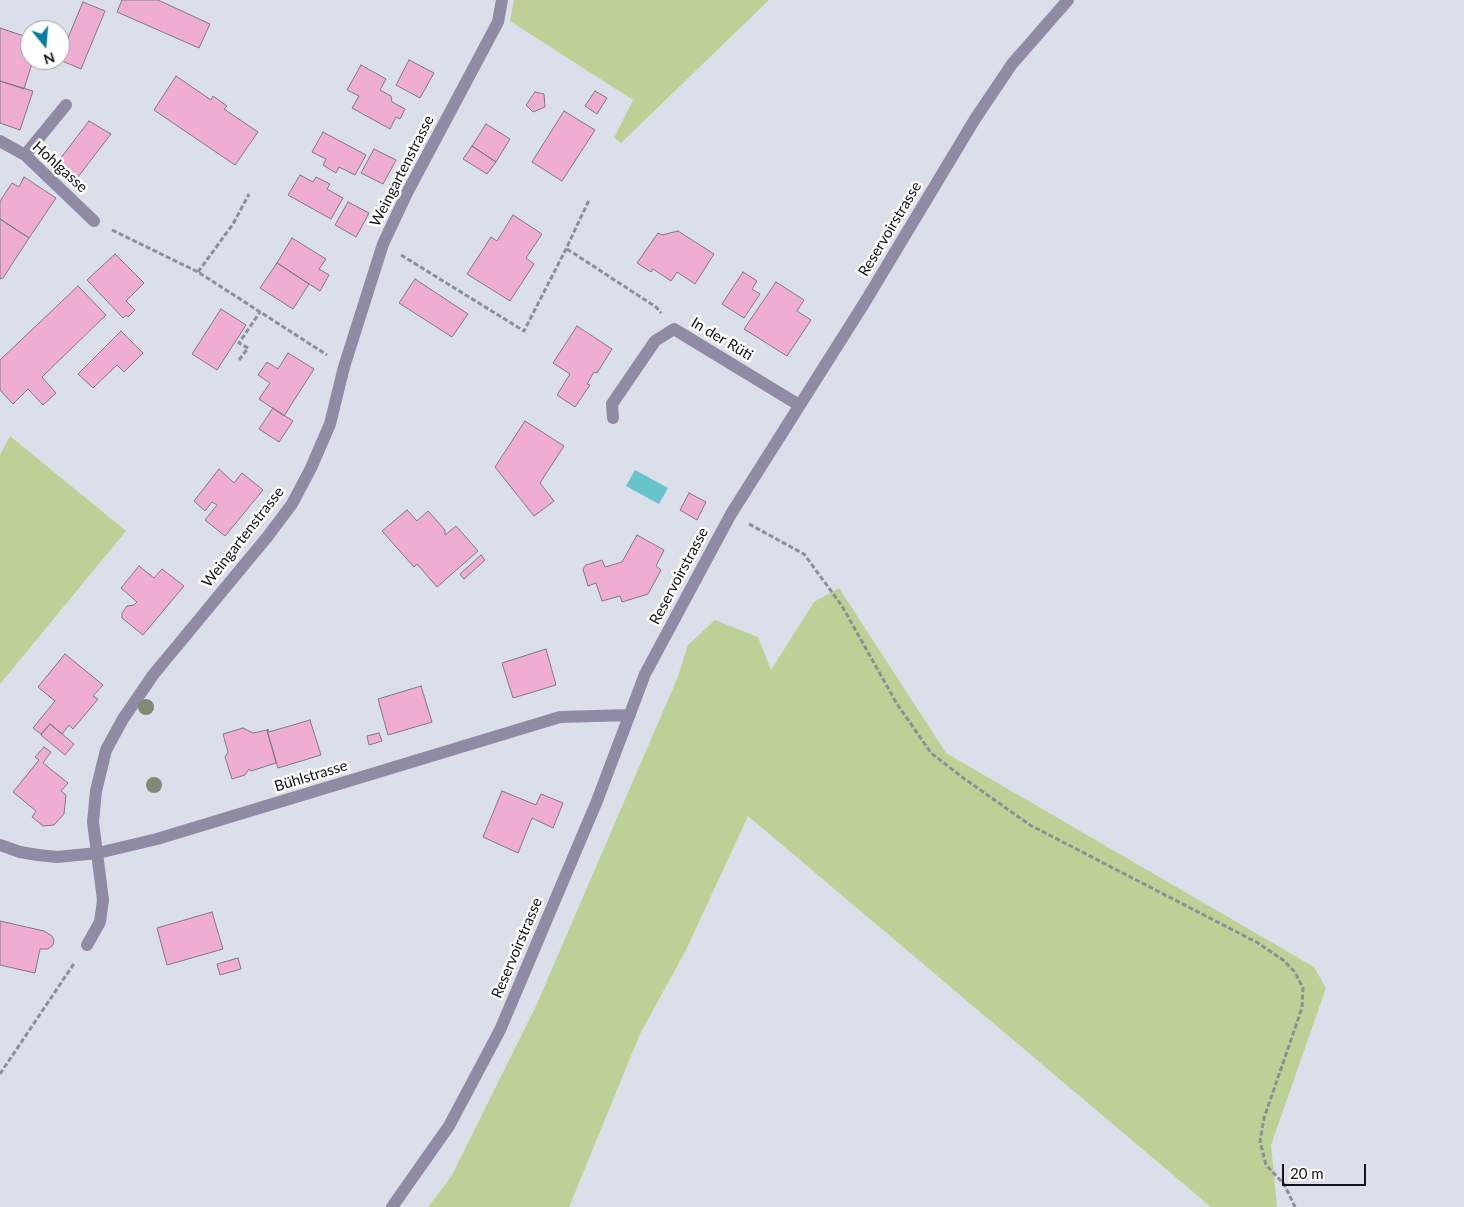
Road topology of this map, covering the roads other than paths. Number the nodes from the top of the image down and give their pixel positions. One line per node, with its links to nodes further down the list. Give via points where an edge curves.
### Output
1 (502, 0): 11 (street, Weingartenstrasse, via 498,22 383,244 344,367 330,424 292,504 153,675 106,750 96,791 93,822)
2 (1068, 0): 7 (street, Reservoirstrasse, via 1012,64 974,119 865,302)
3 (66, 105): 5 (street)
4 (0, 141): 5 (street, Hohlgasse)
5 (25, 155): 6 (street, Hohlgasse)
6 (94, 220)
7 (799, 404): 8 (street, In der Rüti, via 674,329 655,341 612,404); 9 (street, Reservoirstrasse, via 731,514 645,674)
8 (613, 418)
9 (630, 715): 11 (street, Bühlstrasse, via 560,717 157,840); 13 (street, Reservoirstrasse, via 500,1030 449,1126)
10 (0, 845): 11 (street, Bühlstrasse, via 20,852 57,857)
11 (98, 853): 12 (street, Weingartenstrasse, via 103,900 100,922)
12 (87, 945)
13 (392, 1207)

